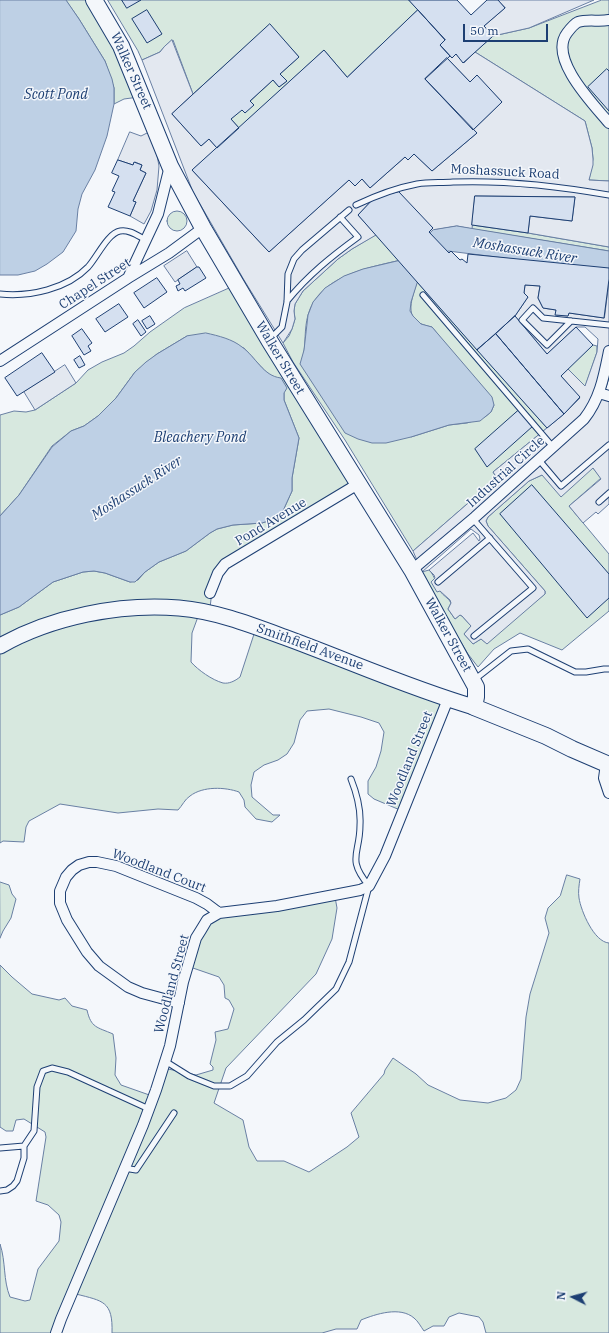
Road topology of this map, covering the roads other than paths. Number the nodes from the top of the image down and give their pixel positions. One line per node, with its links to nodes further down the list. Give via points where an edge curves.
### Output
1 (94, 0): 4 (main road, Walker Street, via 121,46)
2 (609, 20): 3 (street, via 578,22 562,42 566,67 588,99)
3 (609, 123)
4 (170, 166): 9 (main road, Walker Street); 10 (street, via 158,214)
5 (609, 195): 6 (lane, Moshassuck Road, via 541,186 470,182 418,184 381,194)
6 (356, 205)
7 (349, 210): 8 (lane)
8 (340, 217): 14 (lane, via 294,259 288,274); 14 (lane, via 358,237 326,261)
9 (203, 228): 11 (street, Chapel Street); 17 (main road, Walker Street)
10 (146, 240): 11 (street); 12 (lane, via 126,230 119,231 112,235 88,267 64,284 34,293)
11 (128, 278): 19 (street, Chapel Street)
12 (0, 294)
13 (423, 295): 23 (lane)
14 (287, 302): 17 (lane, via 282,327)
15 (571, 321): 15 (lane, via 543,318 534,308 522,320 546,345); 16 (lane)
16 (609, 325)
17 (269, 340): 25 (main road, Walker Street)
18 (608, 357): 20 (street)
19 (0, 361)
20 (599, 393): 21 (street); 23 (street, Industrial Circle, via 584,419)
21 (609, 396)
22 (609, 445): 24 (lane, via 561,486)
23 (553, 447): 24 (street, Industrial Circle)
24 (539, 460): 28 (street, Industrial Circle)
25 (358, 484): 30 (main road, Walker Street); 32 (street, Pond Avenue, via 225,564 218,573)
26 (609, 493): 27 (lane)
27 (599, 502)
28 (473, 519): 29 (lane); 30 (street, Industrial Circle)
29 (490, 538): 31 (lane); 33 (lane, via 533,588)
30 (412, 570): 36 (main road, Walker Street)
31 (438, 582)
32 (210, 593)
33 (474, 636)
34 (0, 646): 37 (main road, Smithfield Avenue, via 49,624 86,614 146,608 179,608 232,618)
35 (609, 669): 36 (lane, via 575,672 528,649 511,651)
36 (473, 680): 38 (main road, Walker Street, via 476,687)
37 (448, 700): 38 (main road, Smithfield Avenue); 42 (street, Woodland Street, via 385,856)
38 (474, 708): 39 (main road, Smithfield Avenue)
39 (608, 764): 41 (street, via 604,778)
40 (351, 779): 42 (lane, via 360,811 360,840 355,856 356,866)
41 (609, 793)
42 (368, 886): 43 (street, via 360,890 277,906); 45 (lane, via 349,962 336,989 277,1042 247,1076 230,1086 214,1086 189,1076)
43 (219, 913): 44 (street, Woodland Street, via 207,920 196,938); 44 (street, Woodland Court, via 196,898 106,863 89,862 79,865 72,870 62,886 60,903 67,920 86,952 99,966 135,990)
44 (179, 1003): 45 (street, Woodland Street)
45 (165, 1061): 46 (street, Woodland Street)
46 (148, 1109): 48 (lane, via 68,1072 55,1068 47,1069 41,1074 37,1087 34,1131); 50 (street, Woodland Street)
47 (174, 1113): 50 (lane, via 136,1170)
48 (24, 1146): 49 (lane); 51 (lane, via 24,1158 17,1181 7,1190)
49 (0, 1148)
50 (124, 1168): 52 (street, Woodland Street)
51 (0, 1191)
52 (56, 1333)

